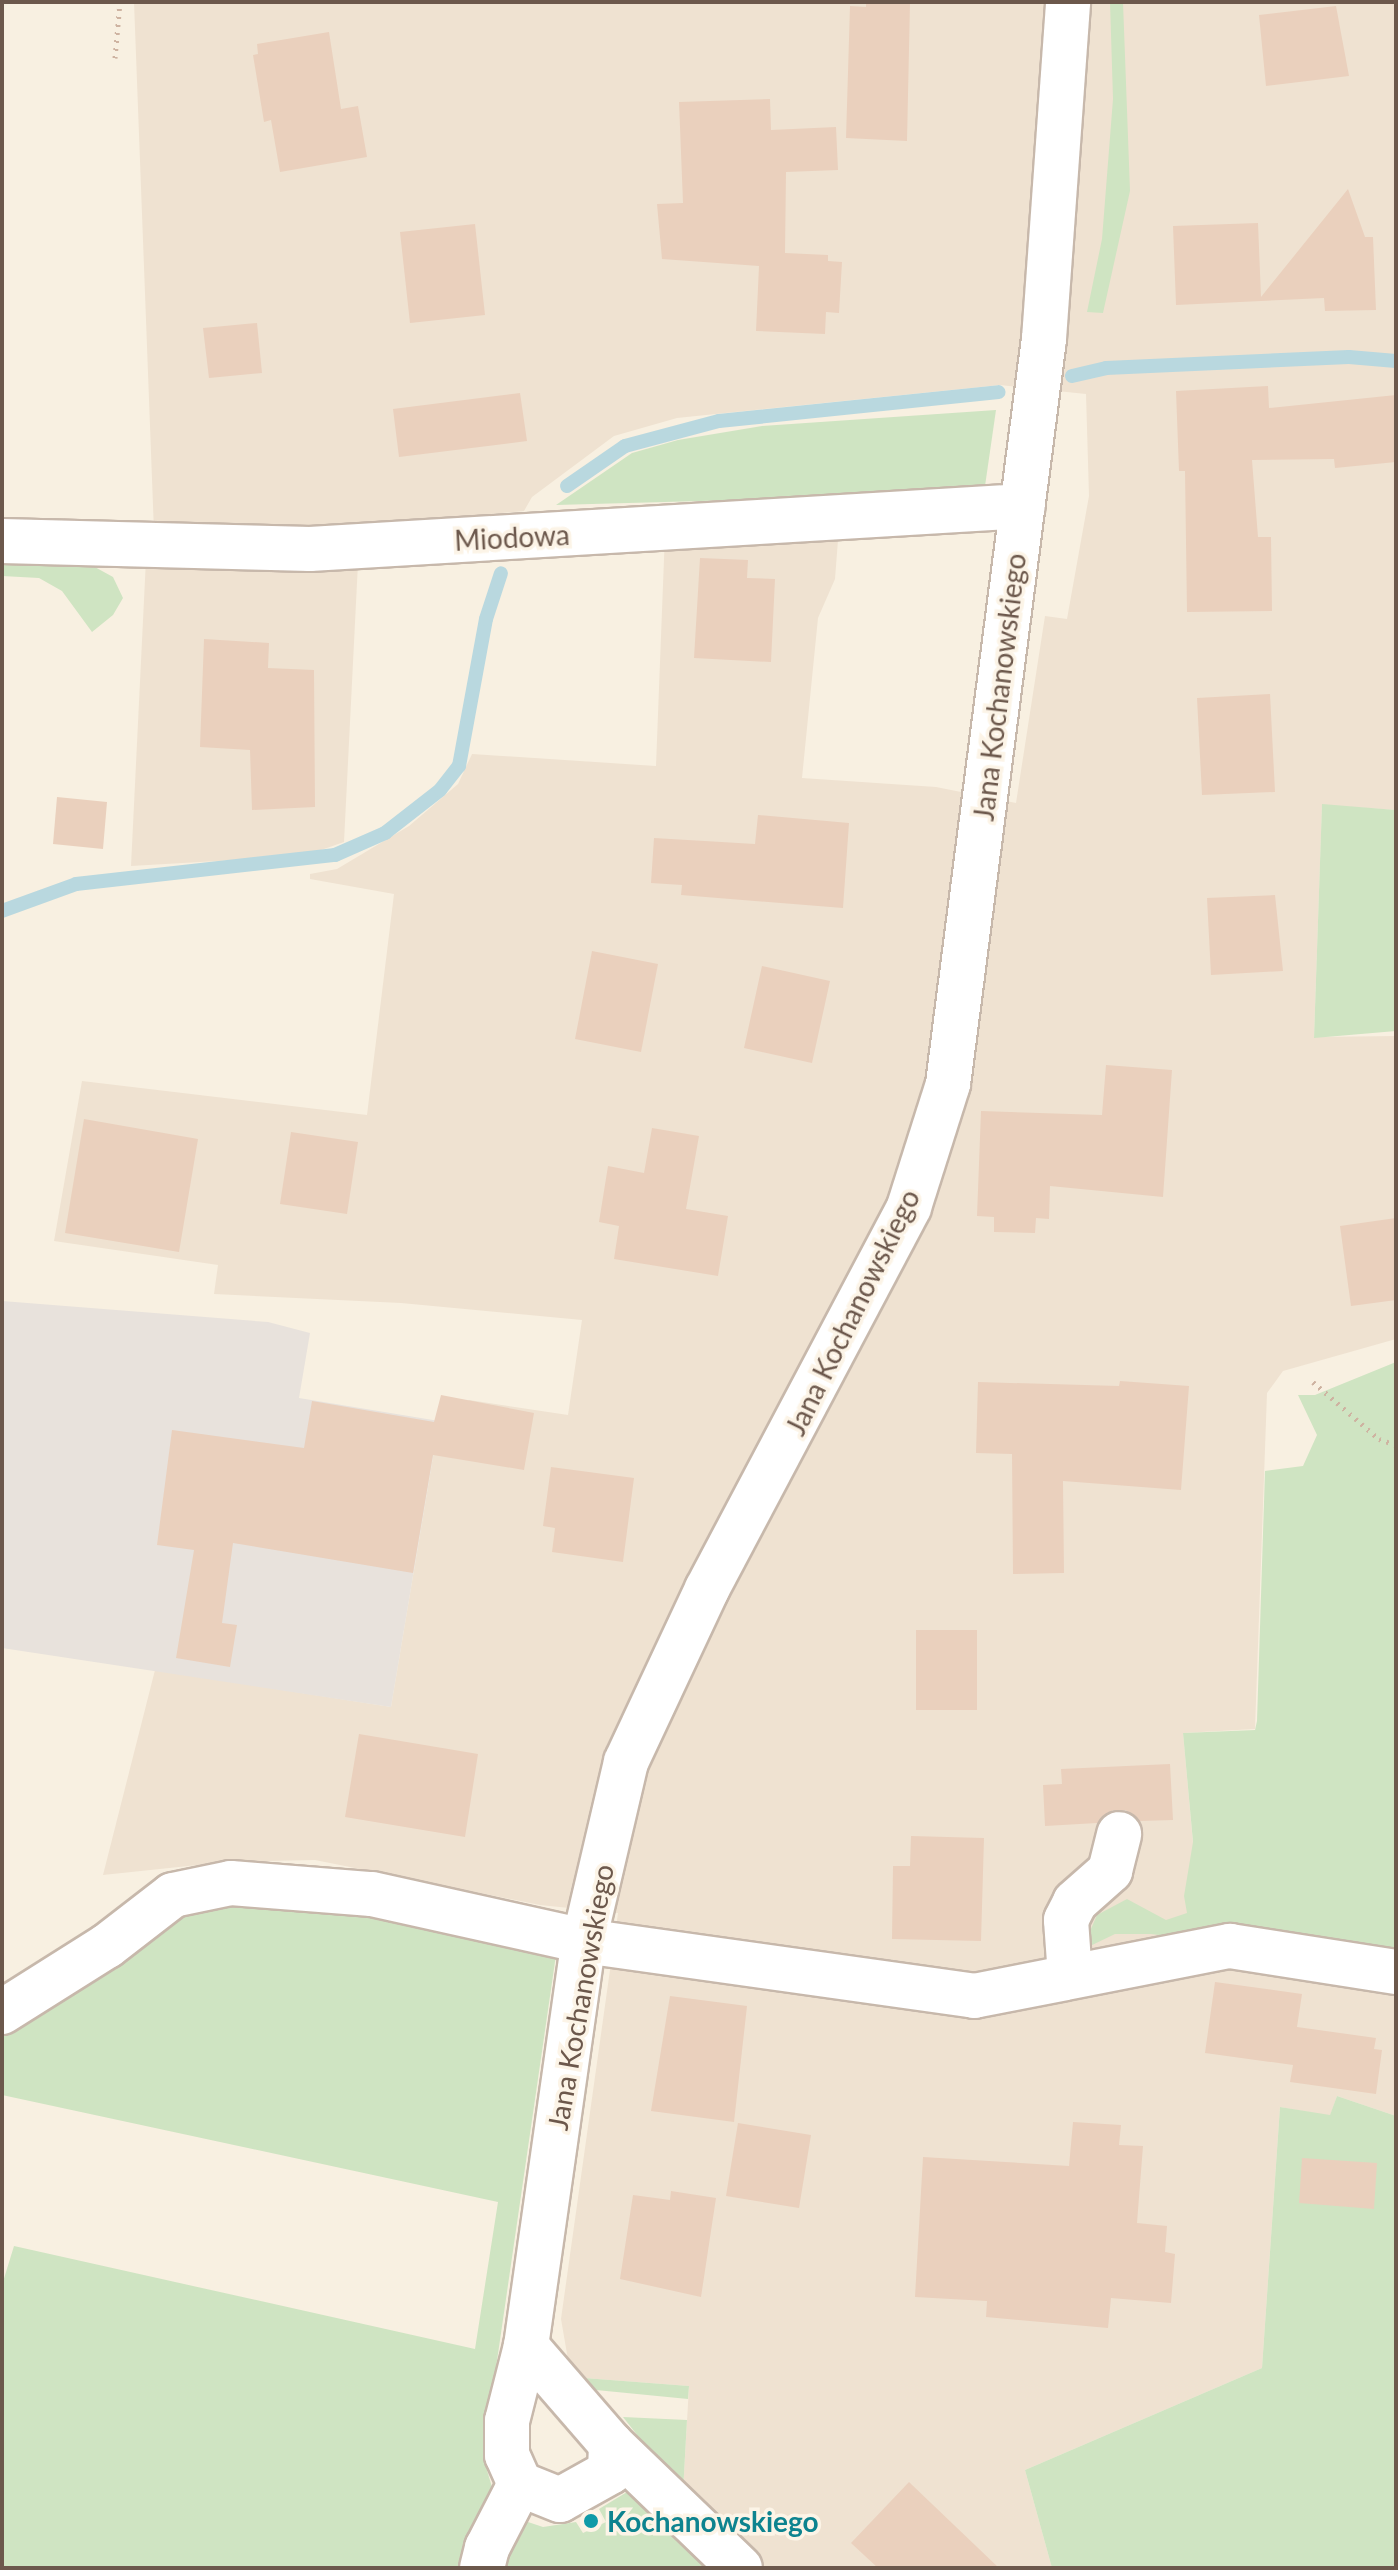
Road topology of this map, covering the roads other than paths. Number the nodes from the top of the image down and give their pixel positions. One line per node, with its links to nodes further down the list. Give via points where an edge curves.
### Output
1 (1068, 2): 2 (street, Jana Kochanowskiego, via 1044,339)
2 (1023, 506): 3 (street, Miodowa, via 310,549); 5 (street, Jana Kochanowskiego, via 948,1084 909,1207 707,1589 626,1762)
3 (2, 541)
4 (1119, 1834): 7 (street, via 1110,1871 1075,1902 1066,1920)
5 (584, 1941): 7 (street, via 974,1996); 8 (street, via 372,1894 231,1883 173,1895 107,1946); 9 (street, Jana Kochanowskiego)
6 (1396, 1972): 7 (street, via 1230,1946)
7 (1070, 1976)
8 (2, 2012)
9 (526, 2346): 10 (street); 11 (street, Jana Kochanowskiego, via 507,2421 507,2455)
10 (611, 2444): 11 (street, via 610,2472 560,2500); 13 (street)
11 (520, 2484): 12 (street)
12 (482, 2568)
13 (740, 2568)

